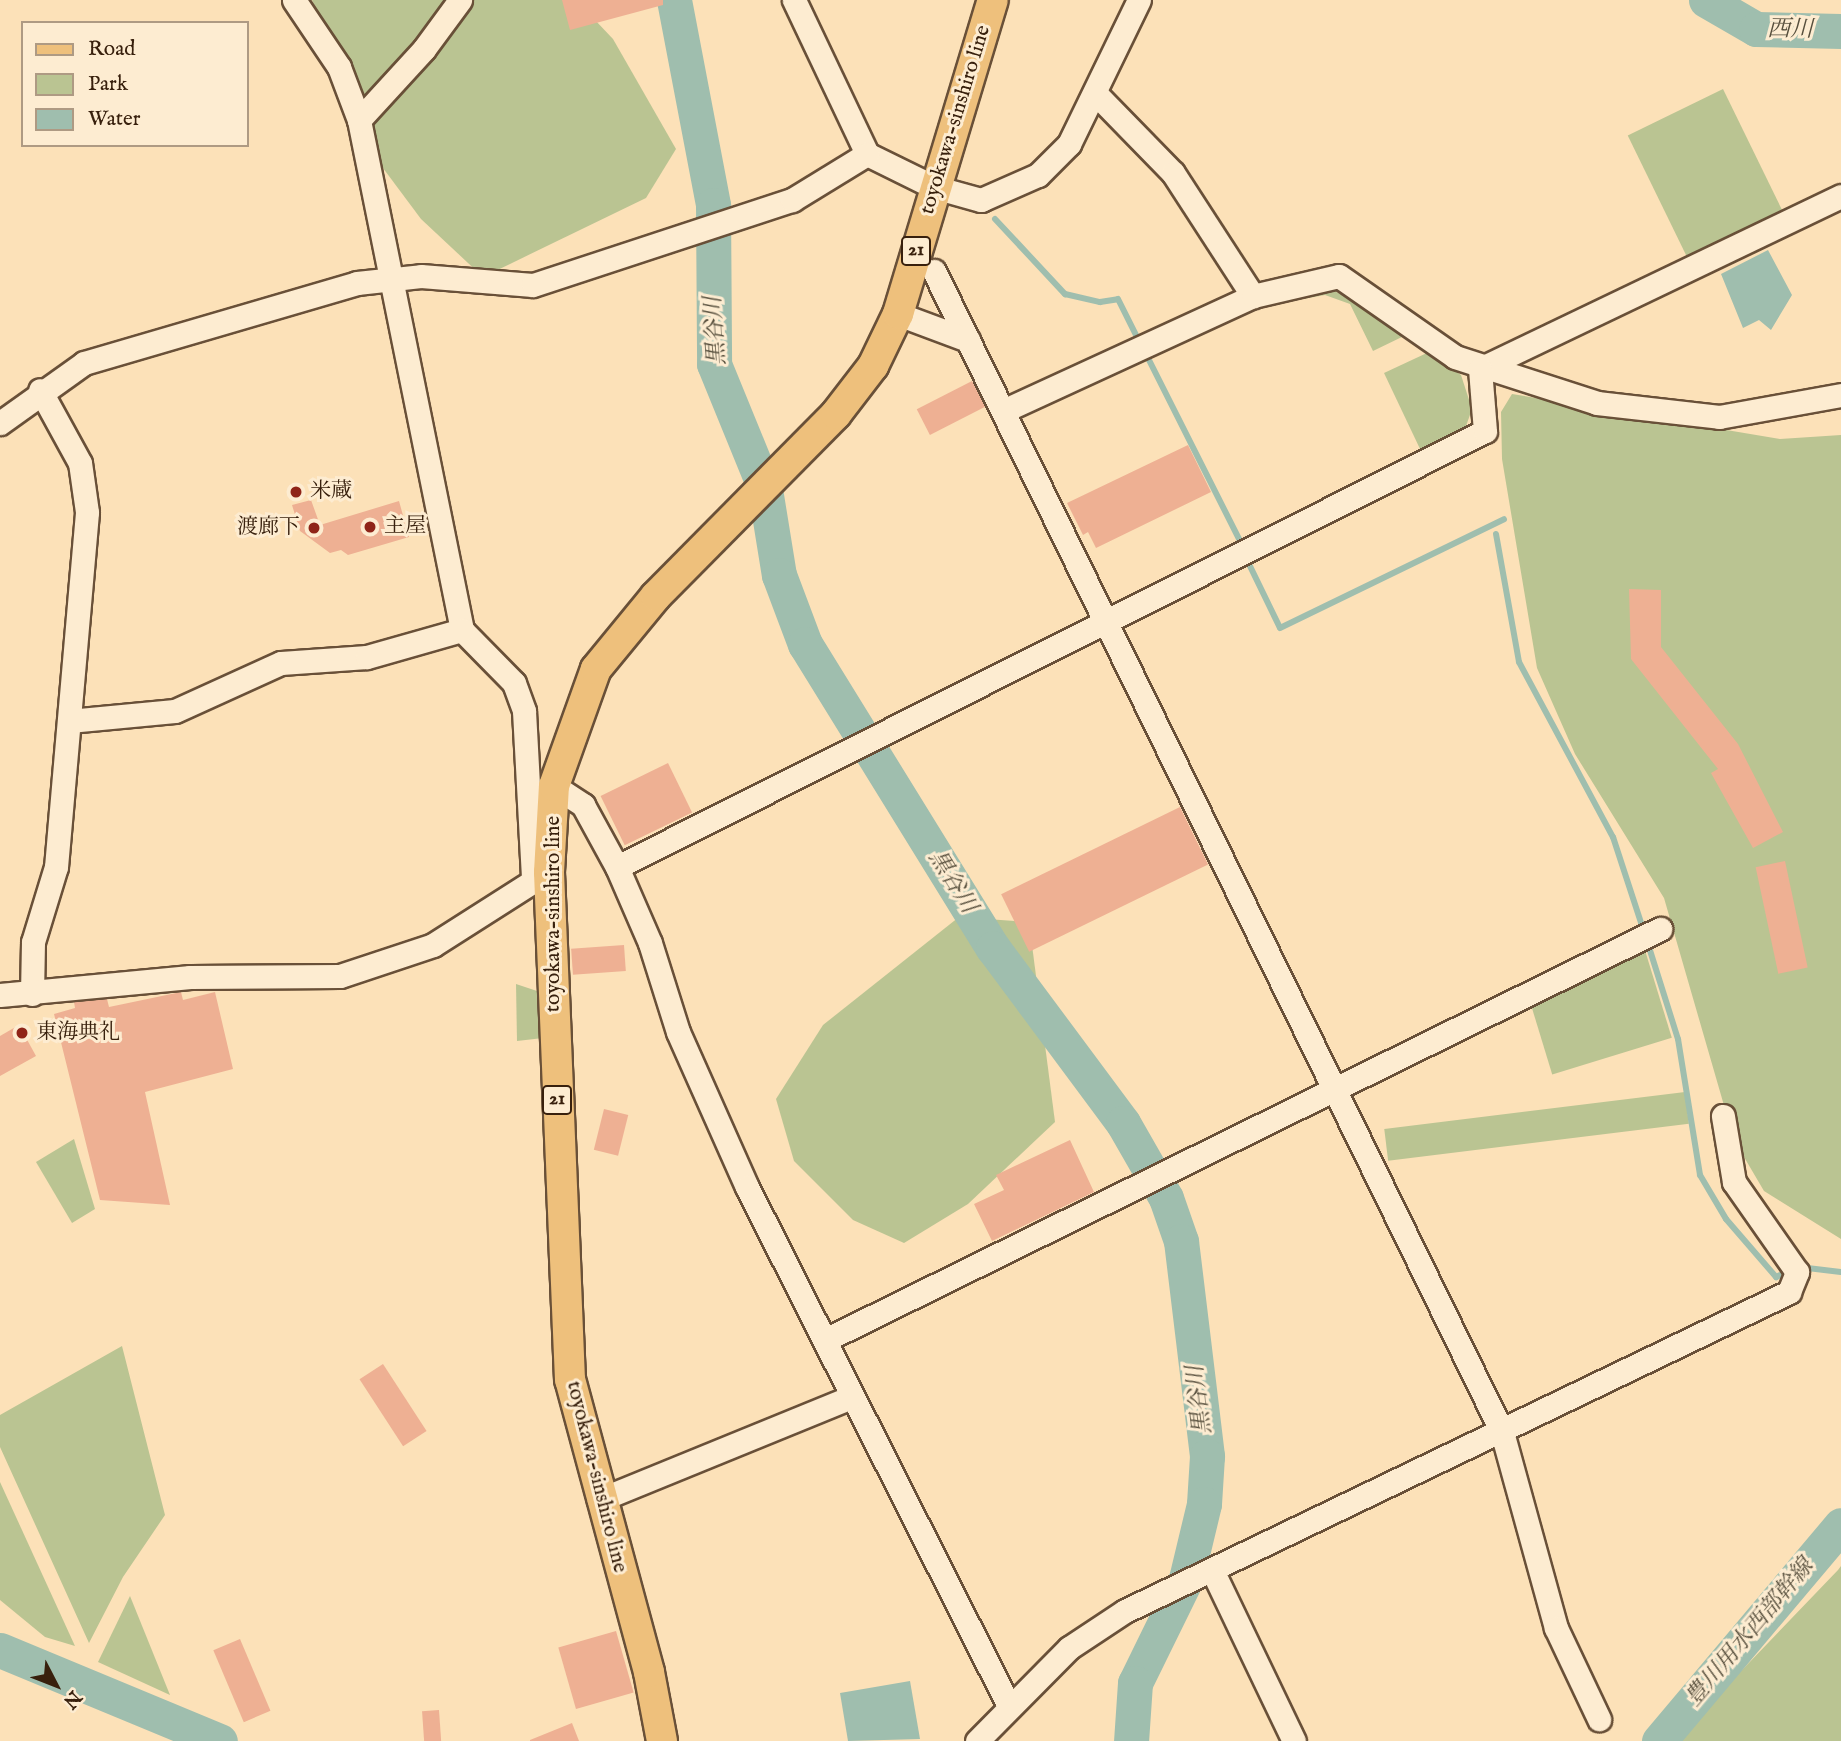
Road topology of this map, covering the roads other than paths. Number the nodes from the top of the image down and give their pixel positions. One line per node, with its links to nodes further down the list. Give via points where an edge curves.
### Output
1 (294, 0): 7 (street, via 339,67)
2 (460, 0): 7 (street, via 425,49)
3 (794, 0): 8 (street)
4 (993, 0): 9 (main road, toyokawa-sinshiro line / 21)
5 (1139, 0): 6 (street)
6 (1096, 94): 9 (street, via 1069,144 1038,175 991,199); 13 (street, via 1173,173)
7 (359, 120): 12 (street)
8 (867, 154): 9 (street); 12 (street, via 792,200 533,285)
9 (934, 187): 14 (main road, toyokawa-sinshiro line / 21)
10 (1841, 196): 16 (street)
11 (934, 271): 15 (street)
12 (391, 279): 17 (street, via 323,291 84,363); 22 (street)
13 (1253, 296): 16 (street, via 1339,276 1444,351); 19 (street)
14 (898, 314): 15 (street); 24 (main road, toyokawa-sinshiro line / 21, via 873,366 781,471 656,596 596,668)
15 (968, 340): 19 (street)
16 (1480, 369): 18 (street, via 1597,402 1673,414 1719,417); 21 (street, via 1485,431)
17 (40, 390): 20 (street); 23 (street, via 80,463 87,512)
18 (1841, 395)
19 (1003, 411): 21 (street)
20 (0, 423)
21 (1108, 617): 25 (street); 30 (street)
22 (463, 630): 23 (street, via 367,657 281,663 175,711); 26 (street, via 514,683 524,711)
23 (69, 720): 28 (street, via 56,867 33,943)
24 (554, 786): 25 (street, via 583,804); 26 (main road, toyokawa-sinshiro line / 21)
25 (617, 867): 32 (street, via 650,943 678,1032 747,1187)
26 (541, 875): 28 (street, via 433,945 340,976 190,977); 35 (main road, toyokawa-sinshiro line / 21, via 570,1380)
27 (1660, 929): 30 (street)
28 (32, 993): 29 (street)
29 (0, 995)
30 (1335, 1089): 32 (street); 34 (street)
31 (1723, 1116): 34 (street, via 1723,1139 1734,1182 1794,1266 1794,1286 1781,1299)
32 (825, 1340): 33 (street)
33 (851, 1397): 35 (street); 37 (street)
34 (1502, 1432): 36 (street); 38 (street, via 1556,1628)
35 (599, 1500): 39 (main road, toyokawa-sinshiro line / 21, via 649,1672)
36 (1213, 1572): 37 (street, via 1125,1611 1069,1648); 41 (street)
37 (1009, 1706): 40 (street)
38 (1598, 1719)
39 (662, 1741)
40 (977, 1741)
41 (1294, 1741)

